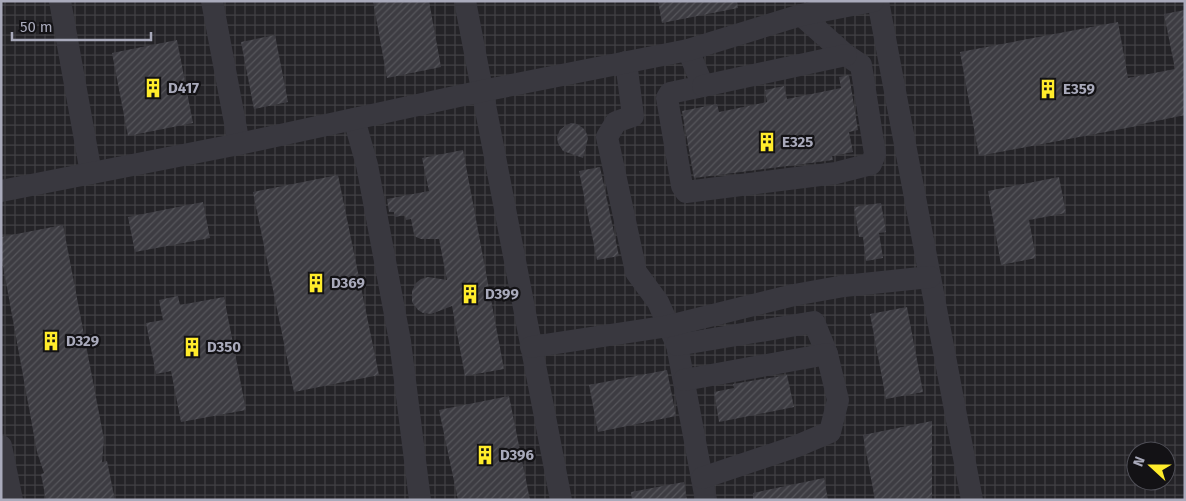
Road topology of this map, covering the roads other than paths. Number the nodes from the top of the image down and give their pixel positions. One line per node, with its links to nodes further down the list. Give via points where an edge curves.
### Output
1 (60, 1): 14 (street)
2 (212, 1): 13 (street)
3 (465, 1): 11 (street)
4 (873, 1): 6 (street)
5 (878, 1): 16 (street)
6 (801, 15): 7 (street); 8 (street)
7 (688, 50): 9 (street); 10 (street)
8 (846, 55): 10 (street); 10 (street, via 862,65 875,154 871,164 836,173 686,192 682,186 667,98 670,93)
9 (626, 62): 11 (street); 17 (street, via 633,116 616,122 607,137 636,272 658,302)
10 (704, 86)
11 (482, 91): 12 (street); 18 (street)
12 (354, 119): 13 (street); 24 (street, via 367,165 400,341)
13 (239, 144): 14 (street)
14 (91, 173): 15 (street)
15 (1, 191)
16 (930, 277): 17 (street, via 794,295); 27 (street)
17 (673, 335): 18 (street); 19 (street, via 814,322); 20 (street)
18 (531, 347): 25 (street)
19 (827, 354): 20 (street); 22 (street, via 838,400 830,432)
20 (684, 380): 22 (street)
21 (1, 446): 23 (street)
22 (702, 478): 26 (street)
23 (12, 500)
24 (420, 500)
25 (561, 500)
26 (706, 500)
27 (972, 500)

